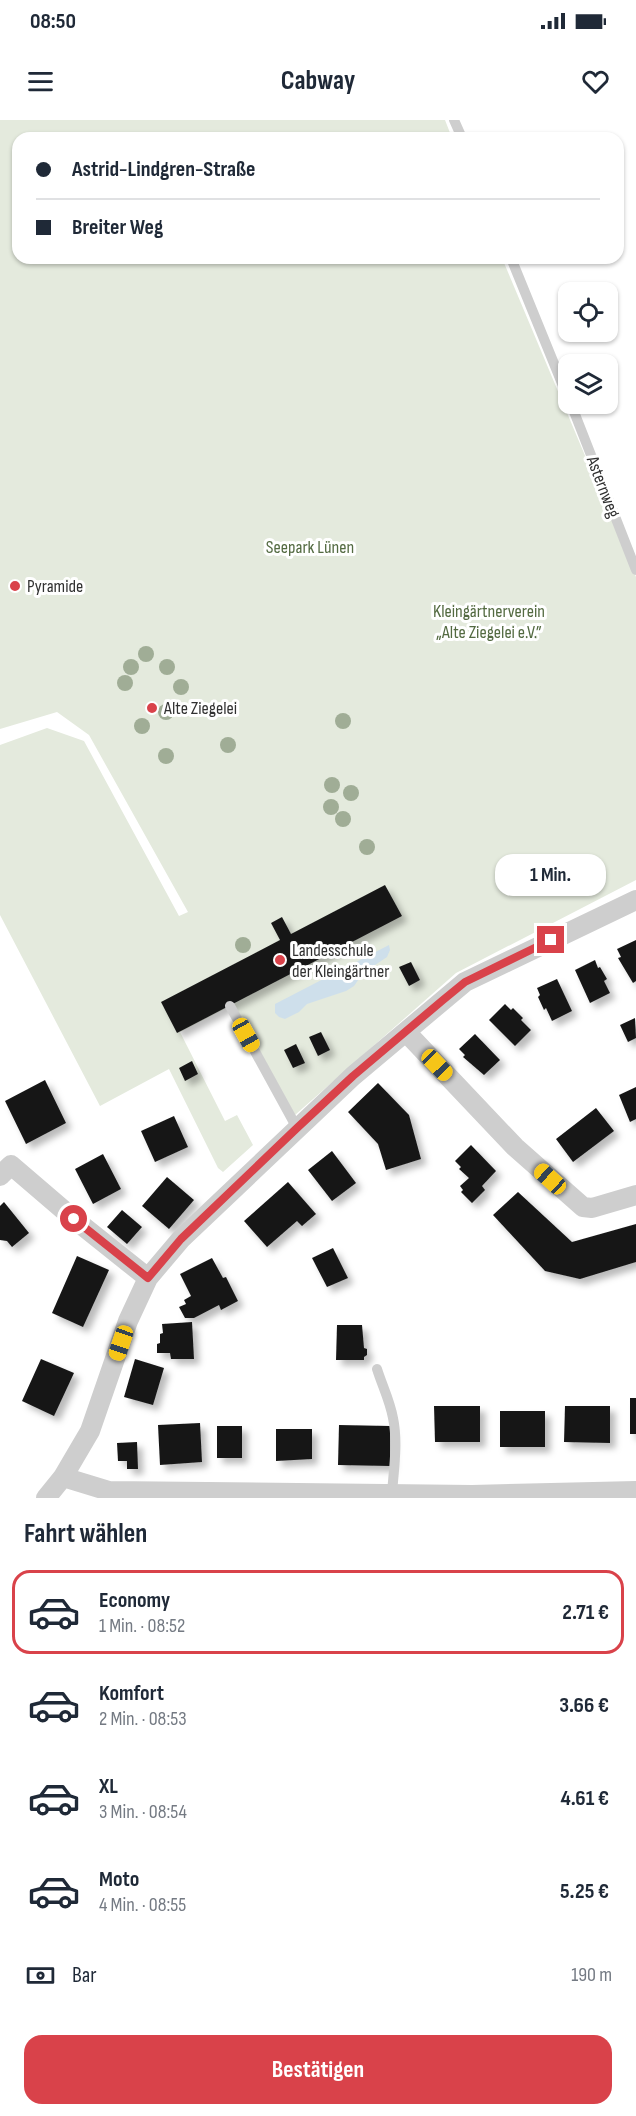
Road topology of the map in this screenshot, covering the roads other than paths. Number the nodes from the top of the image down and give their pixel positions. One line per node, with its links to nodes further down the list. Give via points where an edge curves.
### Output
1 (513, 264): 2 (lane)
2 (558, 373)
3 (575, 414): 4 (lane, Asternweg)
4 (636, 570)
5 (636, 900): 7 (street, via 465,982)
6 (230, 1006): 8 (lane)
7 (406, 1032): 8 (street); 10 (street, via 515,1147 583,1207)
8 (297, 1128): 11 (street, via 181,1239)
9 (4, 1165): 11 (street)
10 (636, 1195)
11 (148, 1278): 13 (street, via 128,1321 90,1431)
12 (377, 1369): 15 (lane, via 395,1430)
13 (63, 1477): 15 (street, via 109,1491); 17 (street)
14 (636, 1491): 16 (street)
15 (392, 1493): 16 (street)
16 (472, 1496)
17 (46, 1498)

